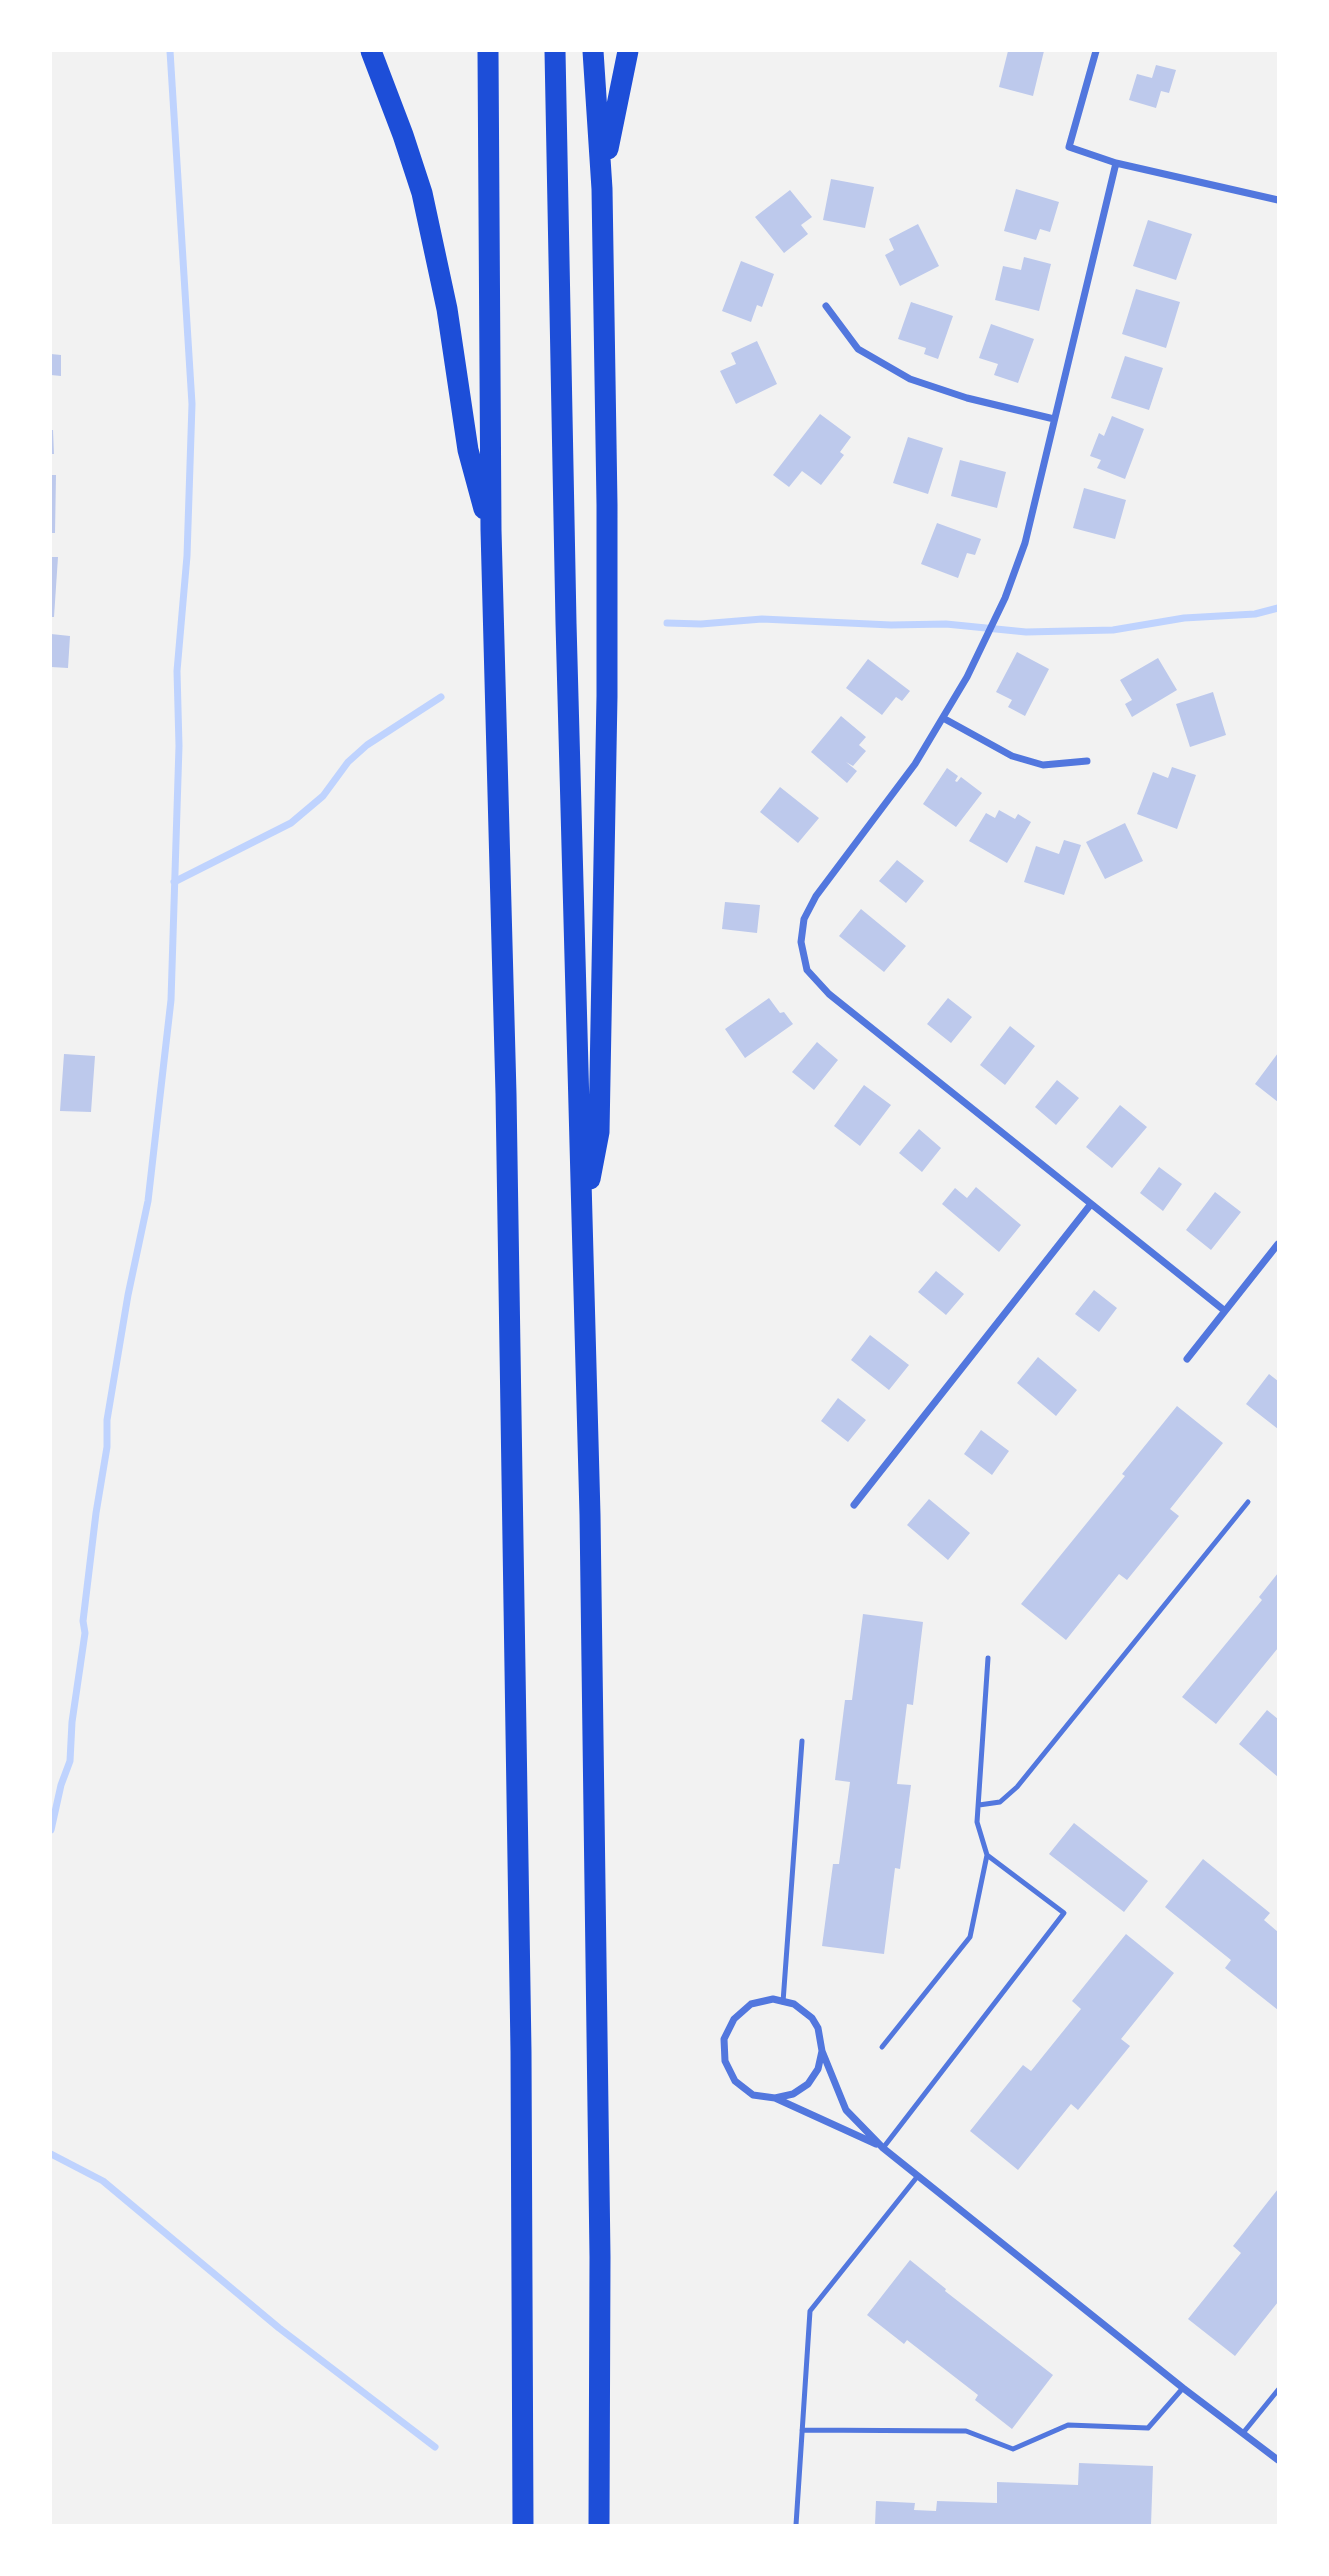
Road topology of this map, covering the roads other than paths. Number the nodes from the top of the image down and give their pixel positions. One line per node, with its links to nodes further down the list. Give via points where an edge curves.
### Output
1 (371, 51): 12 (highway, via 422,193 447,309 468,450)
2 (488, 51): 12 (highway)
3 (555, 51): 16 (highway)
4 (593, 51): 8 (highway)
5 (628, 51): 8 (highway)
6 (1096, 51): 7 (street, via 1069,147)
7 (1116, 163): 9 (street); 11 (street)
8 (602, 189): 16 (highway, via 607,696 599,1132)
9 (1278, 200)
10 (826, 306): 11 (street, via 858,349 910,379)
11 (1054, 419): 13 (street, via 1025,542 1005,598)
12 (491, 530): 37 (highway, via 506,1122 524,2258)
13 (943, 718): 14 (street, via 1012,756 1043,765); 15 (street, via 915,764 816,896 804,919 801,942 807,970 829,995)
14 (1087, 761)
15 (1091, 1204): 18 (street); 21 (street)
16 (583, 1212): 38 (highway, via 600,2230)
17 (1278, 1244): 18 (street)
18 (1225, 1311): 19 (street)
19 (1186, 1359)
20 (1248, 1502): 24 (lane, via 1017,1787 1000,1802)
21 (854, 1505)
22 (988, 1658): 24 (lane)
23 (802, 1741): 26 (lane)
24 (979, 1805): 25 (lane, via 977,1822)
25 (987, 1856): 27 (lane, via 970,1937); 30 (lane, via 1064,1913)
26 (783, 2002): 28 (street, via 794,2004 811,2018); 29 (street, via 773,1999 751,2004 734,2018 724,2039 725,2061 735,2081 753,2095)
27 (882, 2047)
28 (822, 2051): 29 (street, via 808,2084); 30 (street, via 846,2110)
29 (775, 2098): 30 (street)
30 (883, 2148): 31 (street)
31 (917, 2177): 32 (street); 34 (lane, via 810,2311)
32 (1183, 2388): 34 (lane, via 1148,2428 1068,2425 1013,2449 966,2431); 35 (street)
33 (1278, 2390): 35 (lane)
34 (802, 2430): 39 (lane)
35 (1243, 2433): 36 (street)
36 (1278, 2460)
37 (523, 2525)
38 (599, 2525)
39 (796, 2525)

